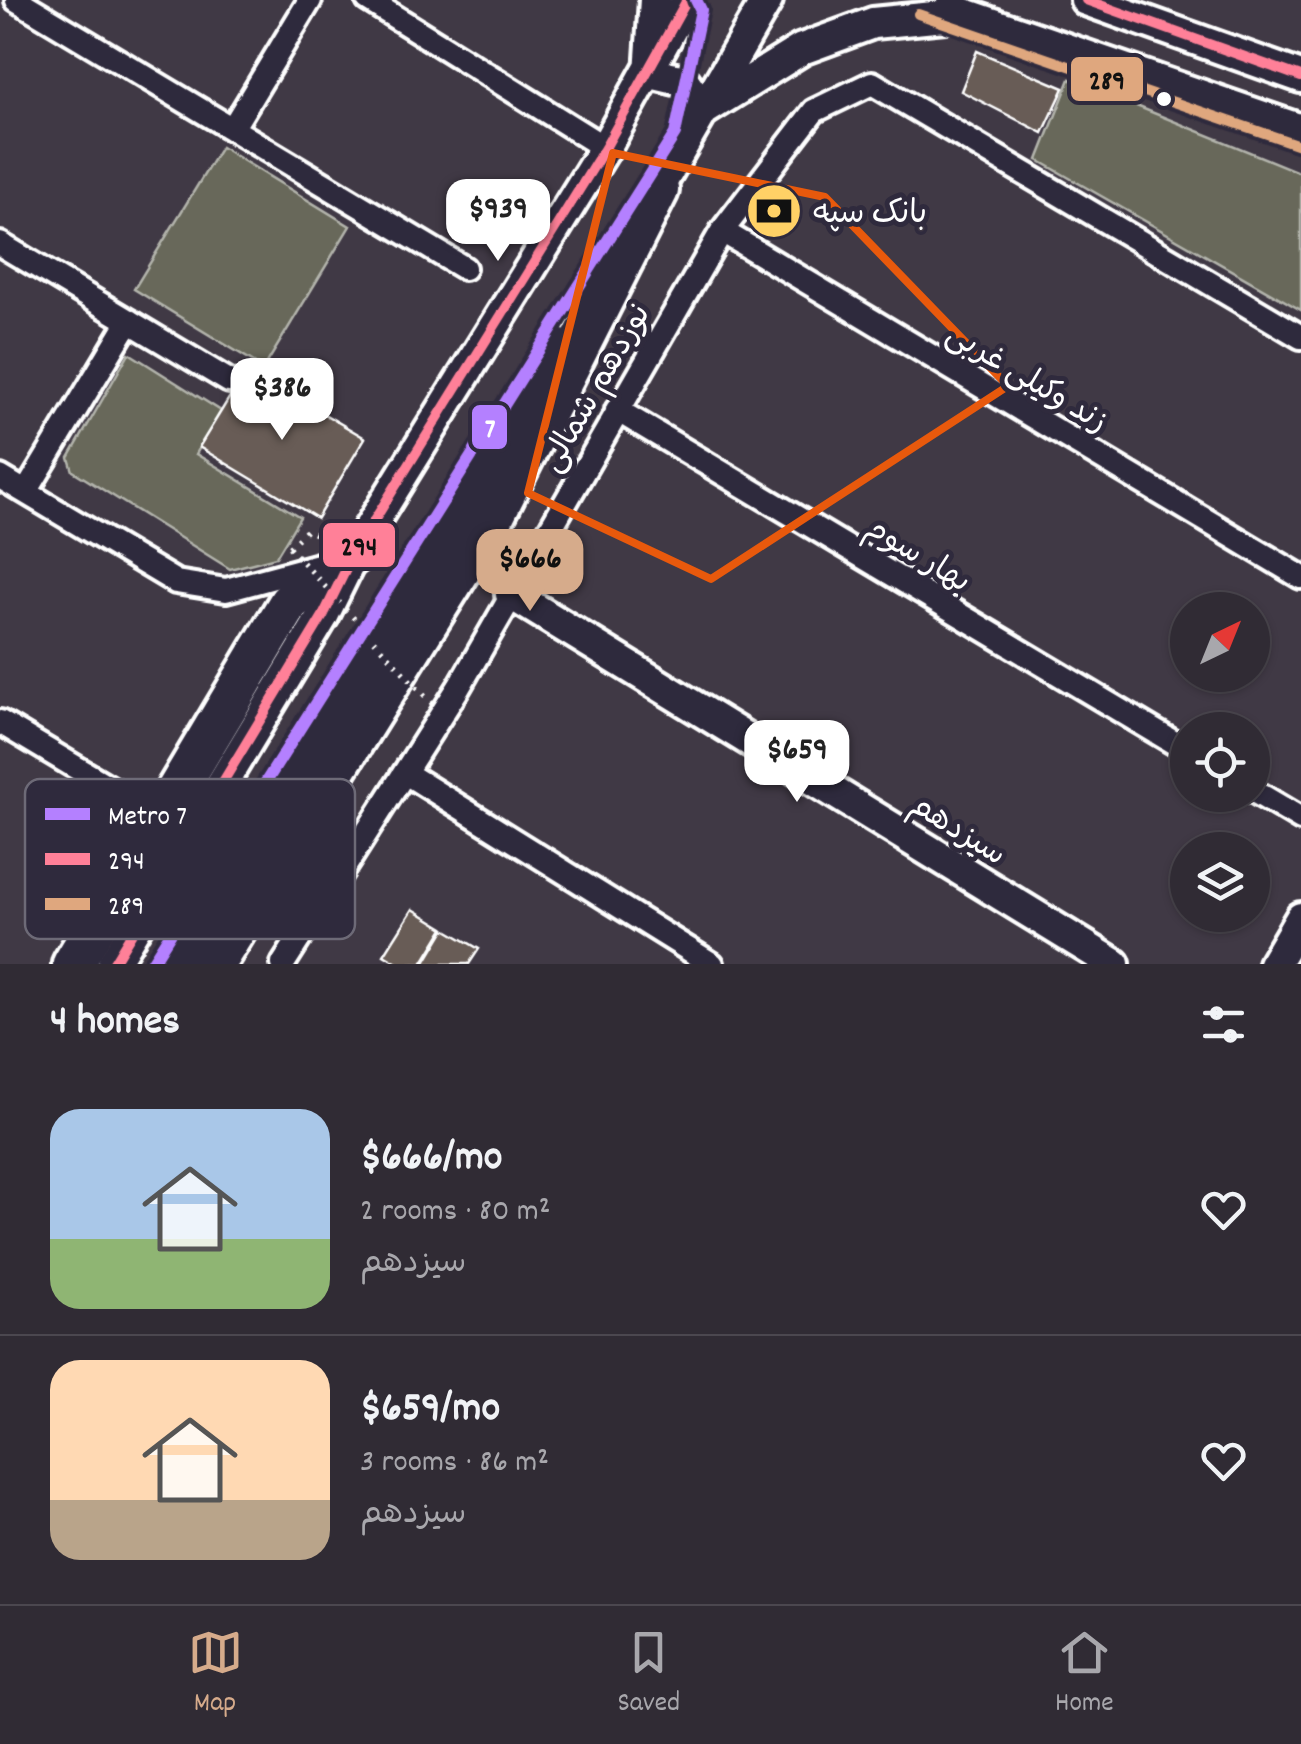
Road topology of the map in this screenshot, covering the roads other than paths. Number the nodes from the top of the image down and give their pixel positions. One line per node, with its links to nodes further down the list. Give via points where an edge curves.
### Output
1 (17, 0): 13 (street)
2 (310, 0): 13 (street)
3 (368, 0): 15 (street)
4 (655, 0): 10 (main road)
5 (687, 0): 10 (main road)
6 (767, 0): 12 (main road)
7 (924, 0): 9 (main road)
8 (1086, 0): 11 (main road)
9 (966, 14): 12 (main road, via 873,24 802,49); 14 (main road)
10 (650, 73): 12 (main road, via 684,81); 15 (main road)
11 (1301, 77)
12 (704, 110): 16 (main road)
13 (232, 129): 19 (street)
14 (1301, 130)
15 (605, 148): 26 (main road)
16 (658, 190): 35 (main road); 36 (highway, via 493,516)
17 (722, 231): 21 (street, نوزدهم شمالی, via 814,111 872,83); 23 (street, نوزدهم شمالی); 27 (street, زند وکیلی غربی)
18 (0, 244): 20 (street)
19 (464, 268)
20 (128, 321): 22 (street); 25 (street)
21 (1301, 337)
22 (229, 381)
23 (618, 410): 28 (street, نوزدهم شمالی); 30 (street, بهار سوم)
24 (0, 477): 25 (street)
25 (26, 492): 26 (street, via 176,582 200,588 250,587)
26 (354, 553): 33 (highway, via 289,603); 34 (main road)
27 (1301, 577)
28 (511, 594): 31 (street, نوزدهم شمالی); 52 (main road, سیزدهم)
29 (0, 722): 32 (street)
30 (1170, 740)
31 (407, 774): 39 (street, نوزدهم شمالی); 51 (street)
32 (95, 779)
33 (184, 779)
34 (225, 779)
35 (294, 779)
36 (329, 779)
37 (1270, 801): 38 (street)
38 (1301, 819)
39 (355, 855)
40 (1301, 918): 53 (main road)
41 (88, 939): 47 (highway)
42 (128, 939): 48 (main road)
43 (195, 939): 49 (main road)
44 (230, 939): 50 (highway)
45 (301, 939): 46 (street, نوزدهم شمالی)
46 (286, 963)
47 (73, 964)
48 (113, 964)
49 (179, 964)
50 (214, 964)
51 (712, 964)
52 (1114, 964)
53 (1274, 964)

